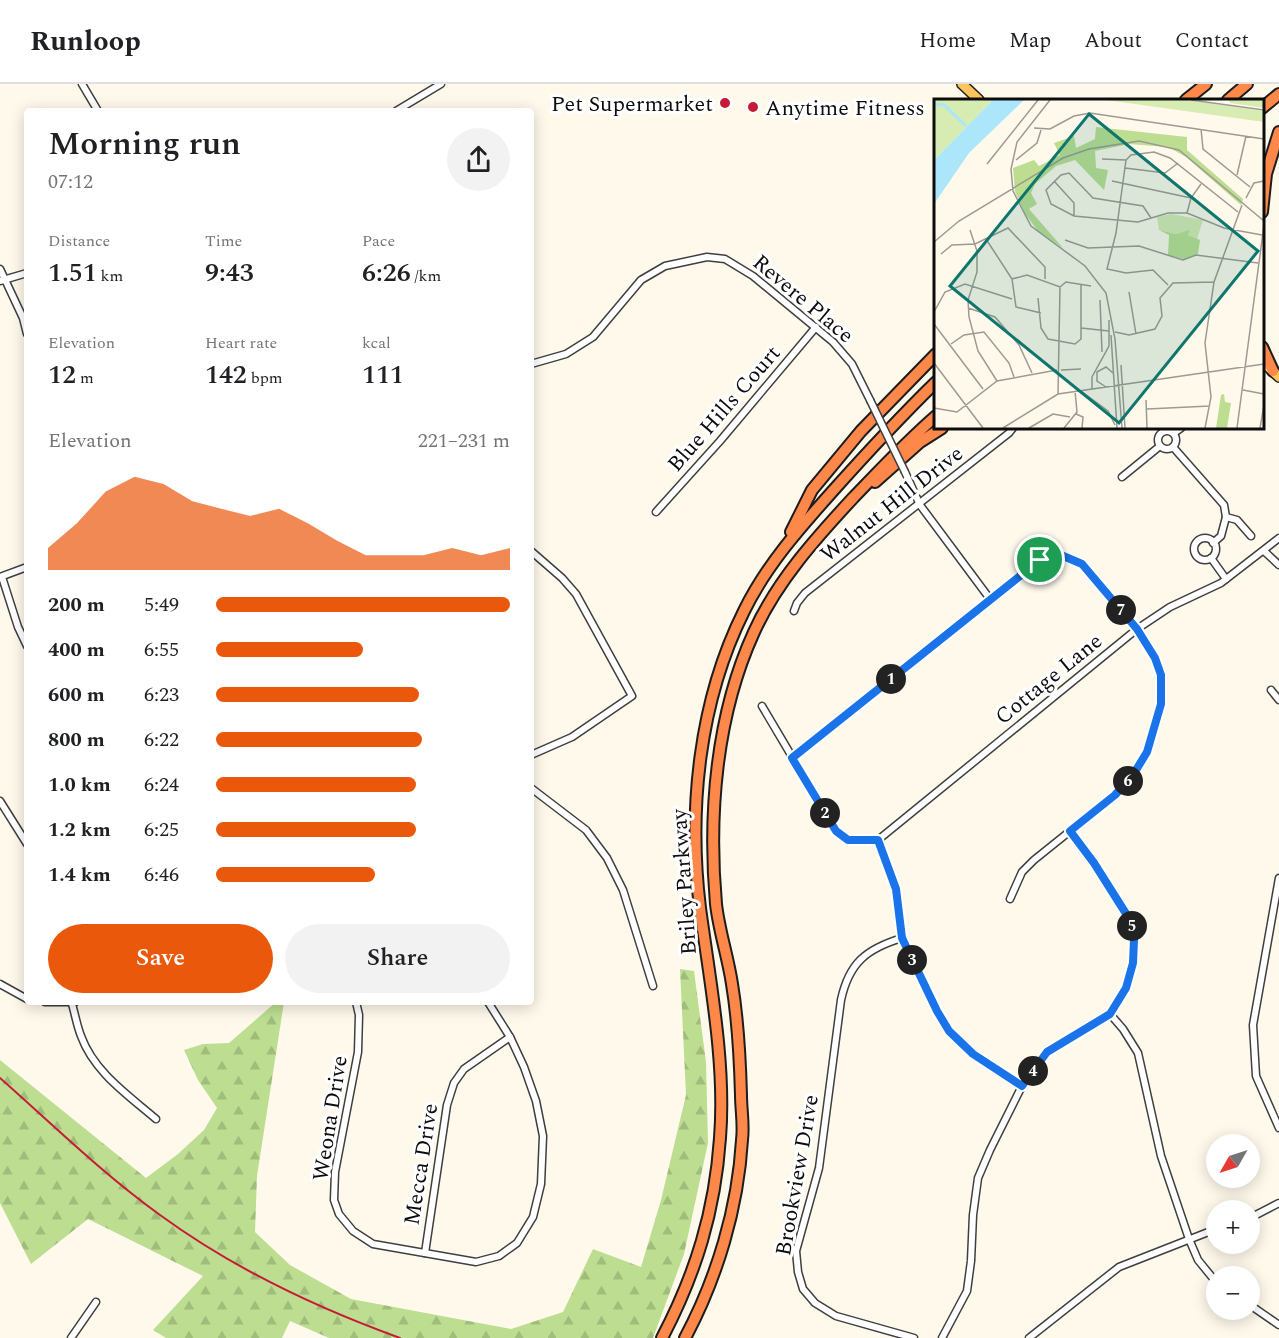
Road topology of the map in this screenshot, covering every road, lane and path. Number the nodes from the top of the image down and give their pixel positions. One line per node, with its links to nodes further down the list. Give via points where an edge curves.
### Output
1 (82, 84): 11 (street)
2 (441, 84): 12 (street)
3 (962, 84): 7 (main road)
4 (1206, 84): 8 (highway)
5 (1247, 84): 9 (highway)
6 (1279, 94): 10 (highway)
7 (978, 99)
8 (1187, 99)
9 (1229, 99)
10 (1264, 107)
11 (96, 108)
12 (401, 108)
13 (1279, 132): 14 (highway, via 1266,174)
14 (1264, 199)
15 (0, 270): 17 (street)
16 (24, 274): 17 (street)
17 (3, 280): 18 (street)
18 (24, 322)
19 (816, 327): 23 (street, Revere Place, via 753,276 725,259 707,257 665,266 641,280 593,337 566,354); 36 (street, Revere Place, bridge, via 845,354); 37 (street, Blue Hills Court)
20 (1264, 349): 24 (highway)
21 (934, 356): 42 (highway, via 861,431 812,490)
22 (1264, 362): 24 (main road)
23 (534, 363)
24 (1276, 374)
25 (934, 384): 42 (highway, Briley Parkway)
26 (934, 418): 35 (highway, Briley Parkway)
27 (940, 429): 35 (highway)
28 (1012, 429): 36 (street, Walnut Hill Drive)
29 (1180, 429): 31 (street)
30 (1158, 430): 31 (street); 32 (street)
31 (1174, 434): 33 (street)
32 (1160, 446): 33 (street); 34 (street)
33 (1173, 447): 38 (street, via 1224,505)
34 (1122, 477)
35 (851, 500): 89 (highway, Briley Parkway, via 787,575 755,630 737,675 723,734 713,815 716,906 732,984 743,1139 721,1255)
36 (920, 505): 50 (street, Revere Place); 51 (street, Walnut Hill Drive, via 805,594)
37 (656, 512)
38 (1226, 517): 39 (street, via 1238,520); 41 (street, via 1221,536)
39 (1251, 536)
40 (1279, 538): 43 (street, Cottage Lane)
41 (1214, 543): 45 (street, via 1216,549); 45 (street, via 1204,538 1194,547 1198,557)
42 (785, 545): 88 (highway, Briley Parkway, via 744,611 710,707 702,752 695,807 696,854 720,1069 721,1136 714,1192 701,1245 690,1280)
43 (1264, 551): 46 (street); 49 (street, Cottage Lane)
44 (534, 554): 57 (street, via 576,594 632,696 572,737)
45 (1211, 558): 49 (street)
46 (1279, 565)
47 (24, 568): 48 (street)
48 (1, 577): 53 (street)
49 (1226, 579): 52 (street, Cottage Lane, via 1170,607)
50 (990, 599): 52 (street, via 1040,560 1061,555 1082,564); 58 (street)
51 (794, 610)
52 (1137, 629): 61 (street, via 1161,675 1161,704 1147,752 1115,795); 63 (street, Cottage Lane)
53 (24, 640)
54 (1271, 690): 55 (street)
55 (1279, 700)
56 (762, 706): 58 (street)
57 (534, 754)
58 (792, 758): 63 (street, via 836,831 848,840)
59 (534, 790): 68 (street, via 586,830 607,858 623,890)
60 (0, 801): 62 (street)
61 (1070, 831): 65 (street, via 1022,872); 73 (street, via 1130,920 1133,963 1126,988)
62 (24, 839)
63 (878, 840): 66 (street, via 896,889)
64 (1279, 878): 77 (street, via 1253,1025 1256,1076)
65 (1010, 900)
66 (902, 938): 75 (street, via 949,1031 973,1054); 90 (street, Brookview Drive, via 869,953 845,981 819,1168 796,1251 803,1289 815,1303 836,1316)
67 (0, 984): 69 (street)
68 (653, 986)
69 (24, 997)
70 (74, 1005): 76 (street, via 81,1036 92,1058 110,1080)
71 (357, 1005): 82 (street, Weona Drive, via 358,1052 335,1172 334,1200 339,1214 353,1231 373,1244)
72 (490, 1005): 74 (street, Weona Drive)
73 (1110, 1014): 75 (street, via 1047,1052); 81 (street, via 1138,1053 1161,1156)
74 (510, 1037): 82 (street, Mecca Drive, via 464,1069 454,1083 447,1105); 82 (street, Weona Drive, via 536,1101 543,1136 542,1184 533,1217 517,1243 499,1256 476,1262)
75 (1022, 1086): 91 (street, via 978,1178 967,1291)
76 (156, 1119)
77 (1279, 1128)
78 (1279, 1203): 79 (street)
79 (1260, 1213)
80 (1206, 1233): 81 (street)
81 (1189, 1239): 83 (street); 92 (street, via 1119,1267)
82 (424, 1253)
83 (1206, 1270)
84 (96, 1302): 87 (street)
85 (1260, 1312): 86 (street)
86 (1279, 1326)
87 (71, 1338)
88 (662, 1338)
89 (685, 1338)
90 (915, 1338)
91 (942, 1338)
92 (1029, 1338)

